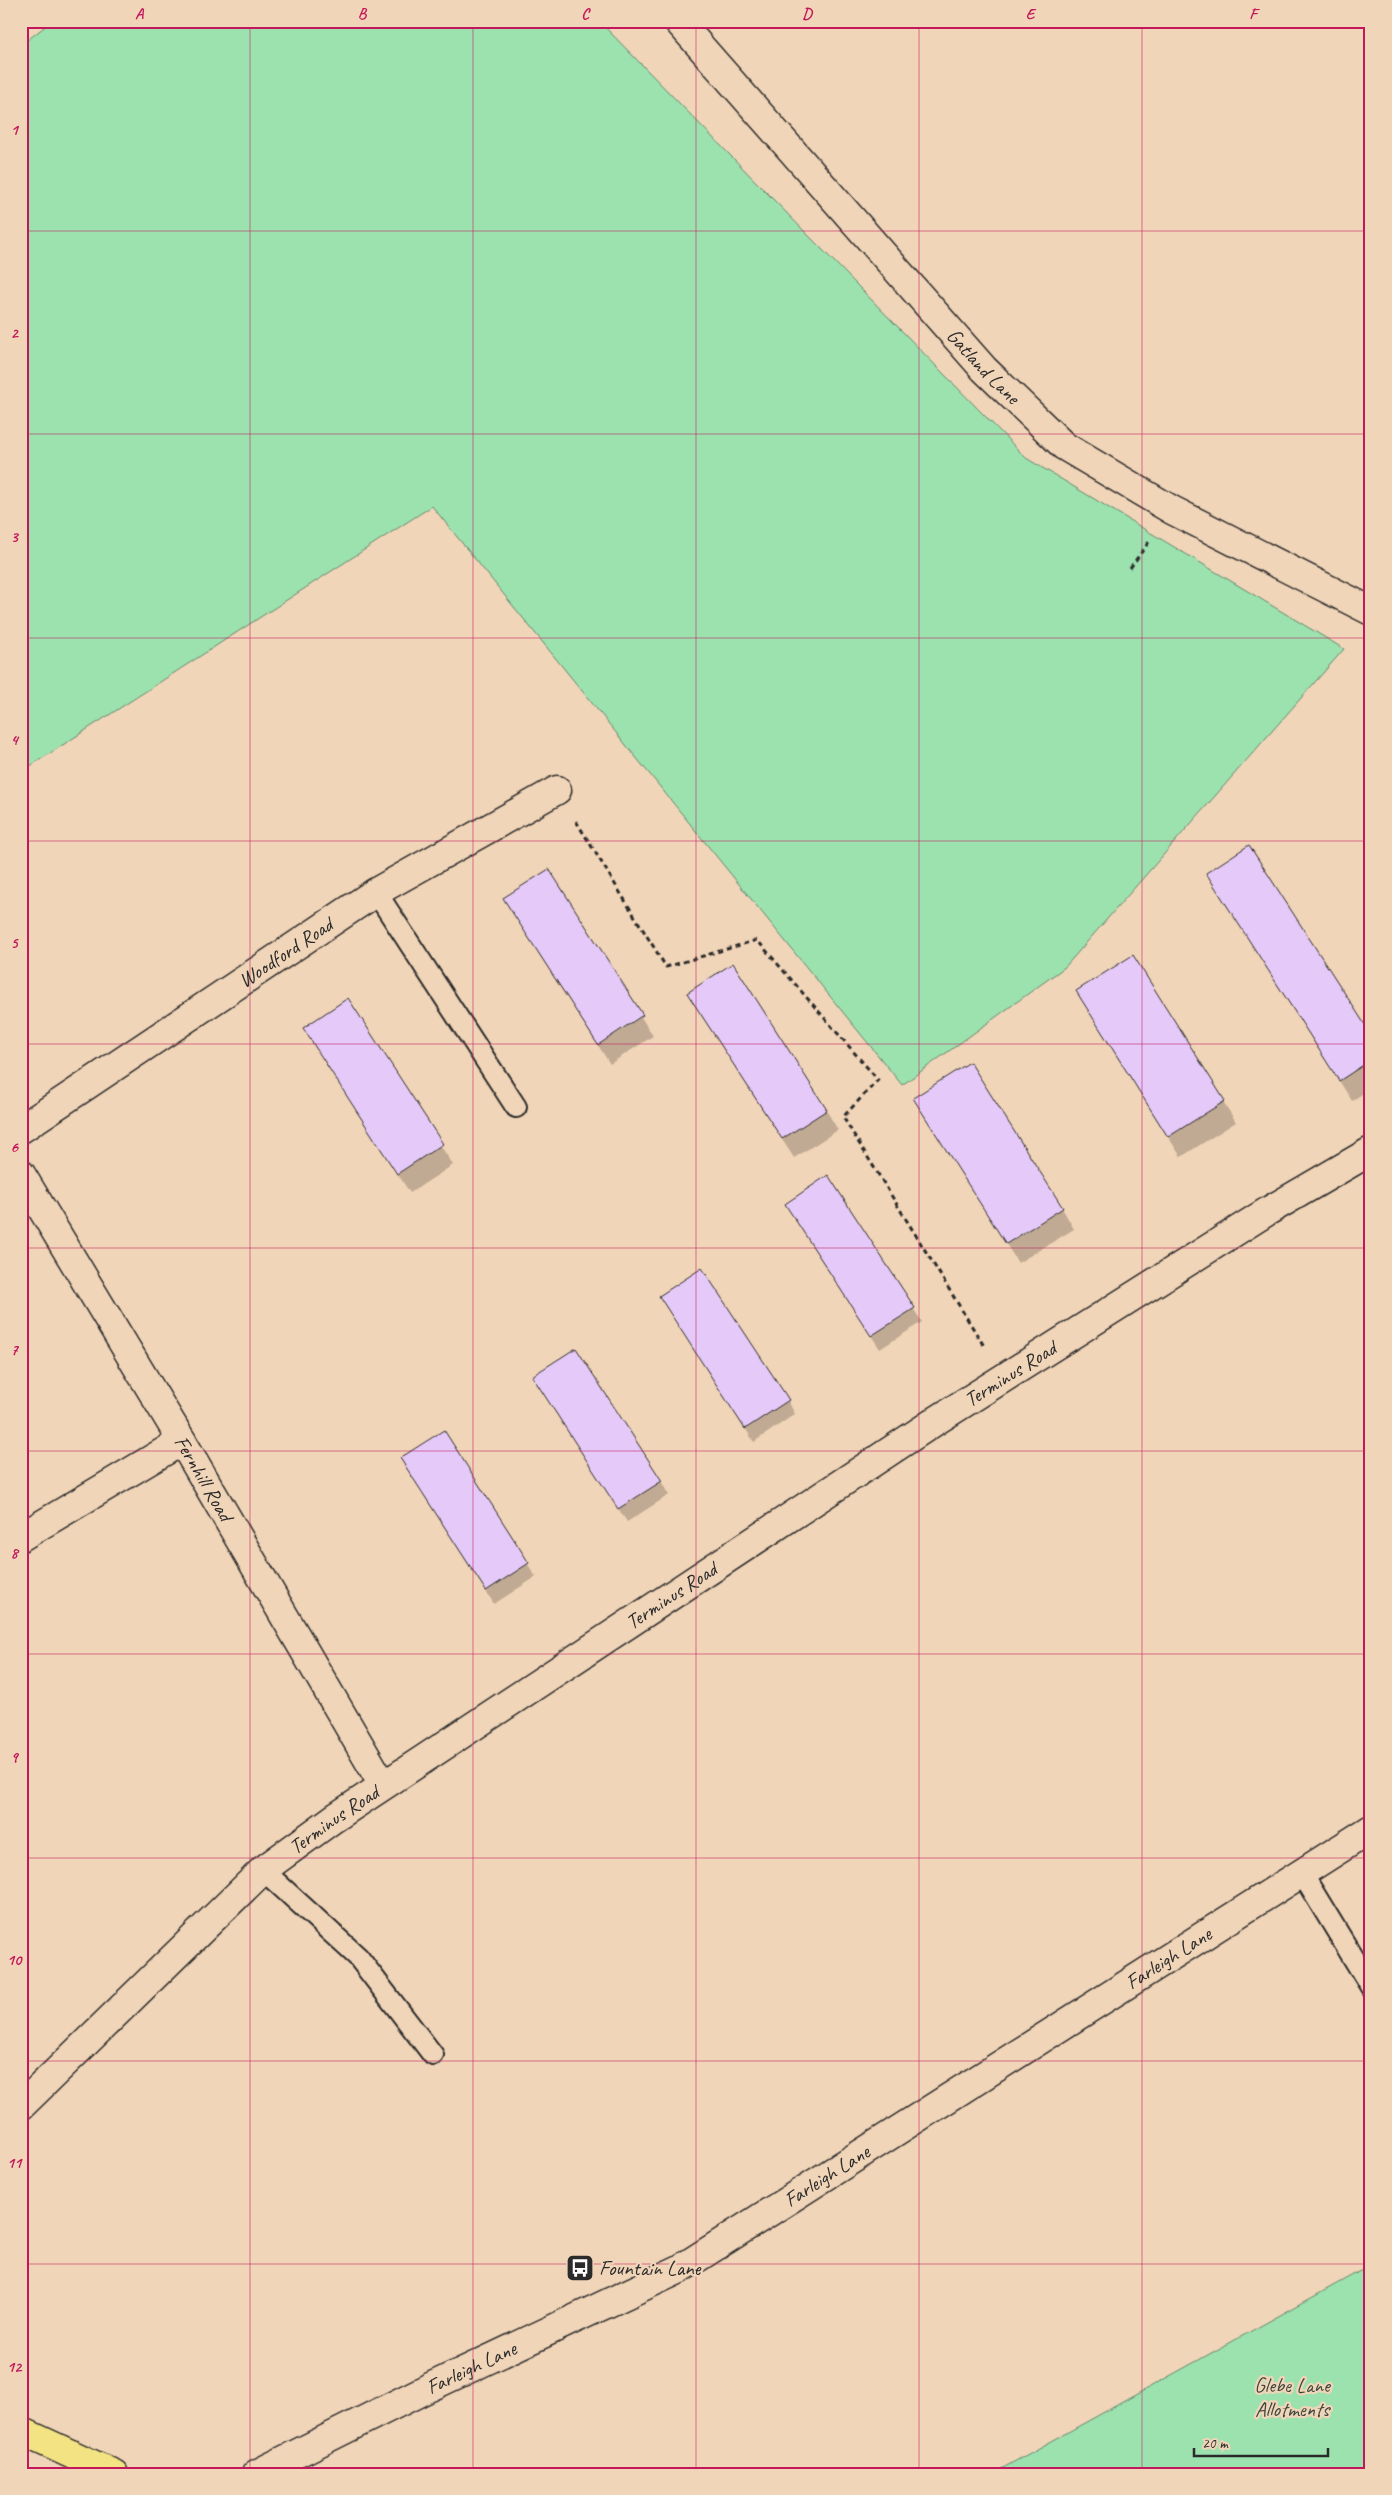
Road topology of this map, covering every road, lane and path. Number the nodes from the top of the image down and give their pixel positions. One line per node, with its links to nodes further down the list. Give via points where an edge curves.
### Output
1 (678, 21): 2 (street, Gatland Lane, via 984,370 1064,446 1172,510)
2 (1371, 611)
3 (557, 790): 4 (street, Woodford Road); 9 (path, via 666,967 757,940 878,1080 843,1117)
4 (376, 892): 5 (lane); 6 (street, Woodford Road)
5 (516, 1107)
6 (21, 1129)
7 (1371, 1151): 9 (street, Terminus Road)
8 (21, 1174): 10 (street, Fernhill Road)
9 (1004, 1378): 12 (street, Terminus Road)
10 (182, 1441): 11 (street); 12 (street, Fernhill Road)
11 (21, 1537)
12 (383, 1785): 14 (street, Terminus Road)
13 (1371, 1829): 15 (street, Farleigh Lane)
14 (263, 1870): 17 (lane, via 358,1957); 18 (street, Terminus Road)
15 (1301, 1872): 16 (lane); 21 (street, Farleigh Lane, via 680,2269 428,2388)
16 (1371, 1987)
17 (434, 2055)
18 (21, 2106)
19 (21, 2431): 20 (main road)
20 (114, 2474)
21 (256, 2474)

